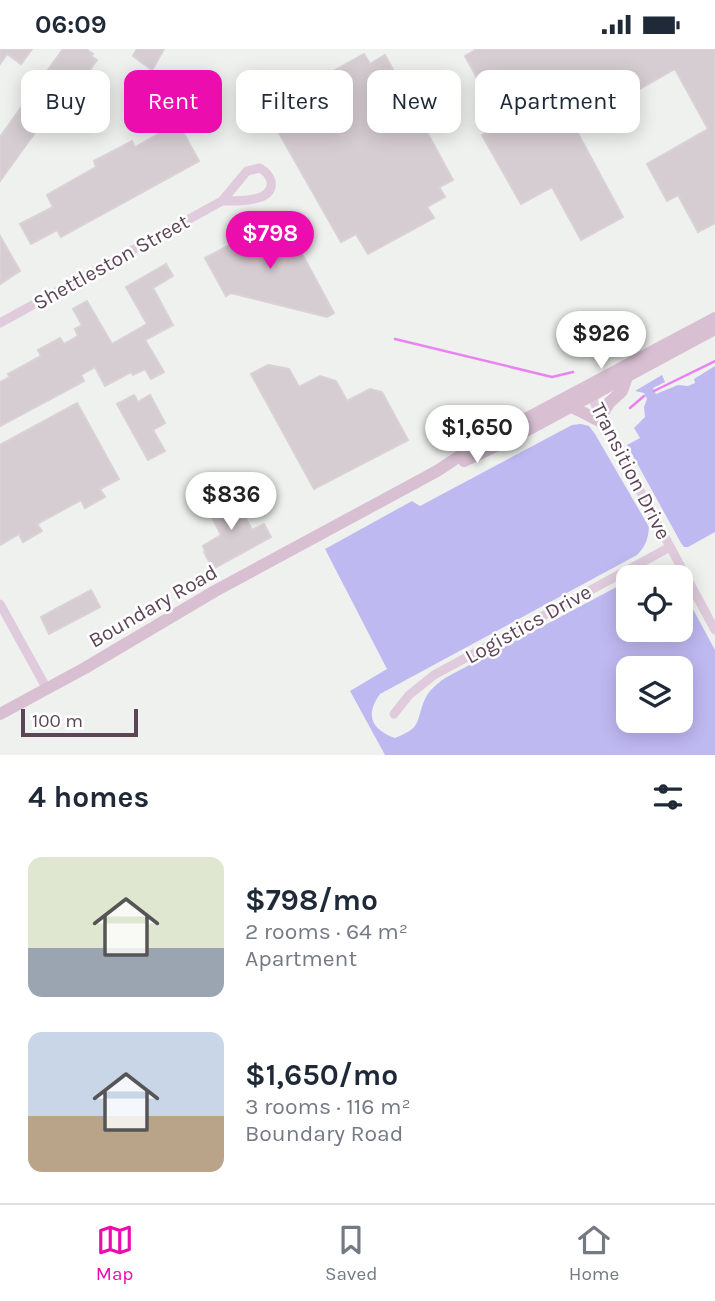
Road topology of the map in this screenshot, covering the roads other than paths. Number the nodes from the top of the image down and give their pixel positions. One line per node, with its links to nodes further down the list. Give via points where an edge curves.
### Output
1 (222, 201): 1 (street, Shettleston Street, via 247,171 260,168 267,173 271,188 266,195); 3 (street, Shettleston Street)
2 (715, 318): 6 (main road, Boundary Road)
3 (0, 323)
4 (715, 329): 5 (main road, Boundary Road)
5 (626, 377): 6 (main road, Boundary Road); 8 (main road)
6 (590, 391): 7 (main road, Boundary Road); 8 (street, Transition Drive); 9 (main road, Boundary Road, via 475,446)
7 (571, 407): 8 (main road, via 591,419); 9 (main road, Boundary Road)
8 (603, 419): 10 (street, Transition Drive)
9 (437, 471): 13 (main road, Boundary Road, via 215,591)
10 (670, 547): 12 (street, Transition Drive); 15 (street, Logistics Drive, via 434,675)
11 (0, 604): 13 (street)
12 (715, 629)
13 (47, 689): 14 (main road, Boundary Road)
14 (0, 714)
15 (394, 714)

